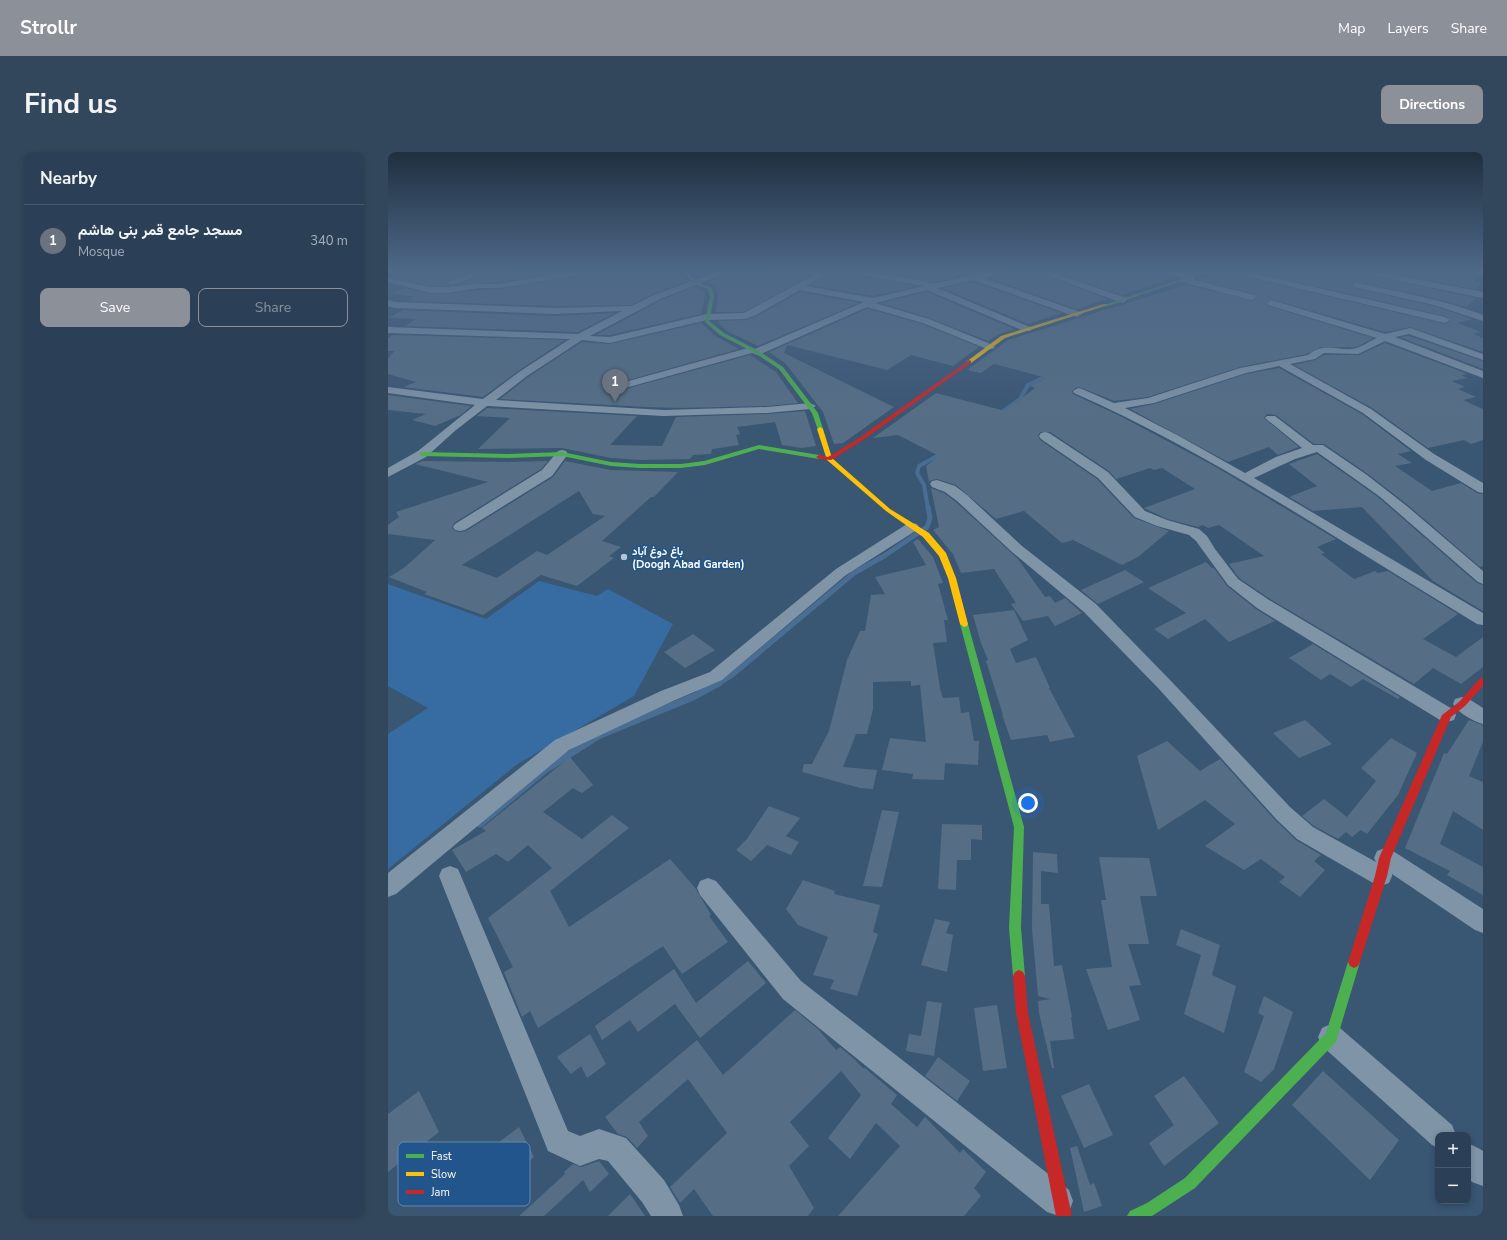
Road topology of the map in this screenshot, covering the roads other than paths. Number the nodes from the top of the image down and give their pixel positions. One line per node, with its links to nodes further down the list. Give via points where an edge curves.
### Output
1 (610, 321): 13 (street)
2 (692, 321): 13 (street, via 610,340)
3 (707, 321): 16 (street, via 722,334)
4 (827, 321): 16 (street)
5 (925, 321): 15 (street)
6 (1007, 321): 11 (street)
7 (1055, 321): 11 (street)
8 (1330, 321): 14 (street)
9 (1444, 321): 10 (street)
10 (1408, 325): 14 (street); 17 (street)
11 (1027, 329): 15 (street, via 1003,337)
12 (388, 330): 13 (street)
13 (580, 337): 23 (street)
14 (1385, 337): 18 (street, via 1358,351 1323,350 1311,358); 19 (street)
15 (990, 347): 31 (street, via 858,442)
16 (754, 351): 20 (street); 24 (street, via 781,368)
17 (1483, 357)
18 (1282, 364): 25 (street, via 1244,370 1150,401); 35 (street, via 1367,411 1430,457)
19 (1483, 376)
20 (618, 387)
21 (388, 390): 23 (street)
22 (1078, 391): 25 (street)
23 (486, 402): 24 (street, via 663,413); 29 (street)
24 (810, 406): 31 (street, via 815,413)
25 (1115, 406): 33 (street)
26 (1271, 418): 28 (street)
27 (1044, 436): 42 (street, via 1103,475 1140,514 1194,532 1202,539 1233,582 1263,604)
28 (1310, 449): 33 (street); 38 (street, via 1319,448 1351,469)
29 (422, 454): 30 (street); 32 (street)
30 (562, 454): 31 (street, via 611,464 681,466 759,447); 36 (street, via 547,472)
31 (829, 459): 37 (street, via 888,510)
32 (390, 469)
33 (1244, 478): 39 (street)
34 (937, 484): 44 (street, via 962,498 1017,549 1090,608 1166,685 1283,813 1305,833)
35 (1483, 489)
36 (460, 527)
37 (918, 530): 46 (street, via 841,572 716,676 562,745); 53 (street, via 943,555 952,578 1019,827 1015,928 1022,1013)
38 (1483, 579)
39 (1483, 620)
40 (1483, 680): 41 (street)
41 (1462, 704): 42 (street); 43 (street)
42 (1446, 715): 44 (street)
43 (1483, 717)
44 (1383, 867): 48 (street); 49 (street)
45 (450, 876): 54 (street, via 558,1141 580,1150 600,1144 616,1148 653,1191)
46 (388, 887)
47 (708, 888): 53 (street, via 792,990)
48 (1483, 922)
49 (1331, 1037): 50 (street); 55 (street, via 1190,1183)
50 (1439, 1132)
51 (1471, 1161): 52 (street)
52 (1483, 1171)
53 (1062, 1210)
54 (668, 1216)
55 (1136, 1216)

